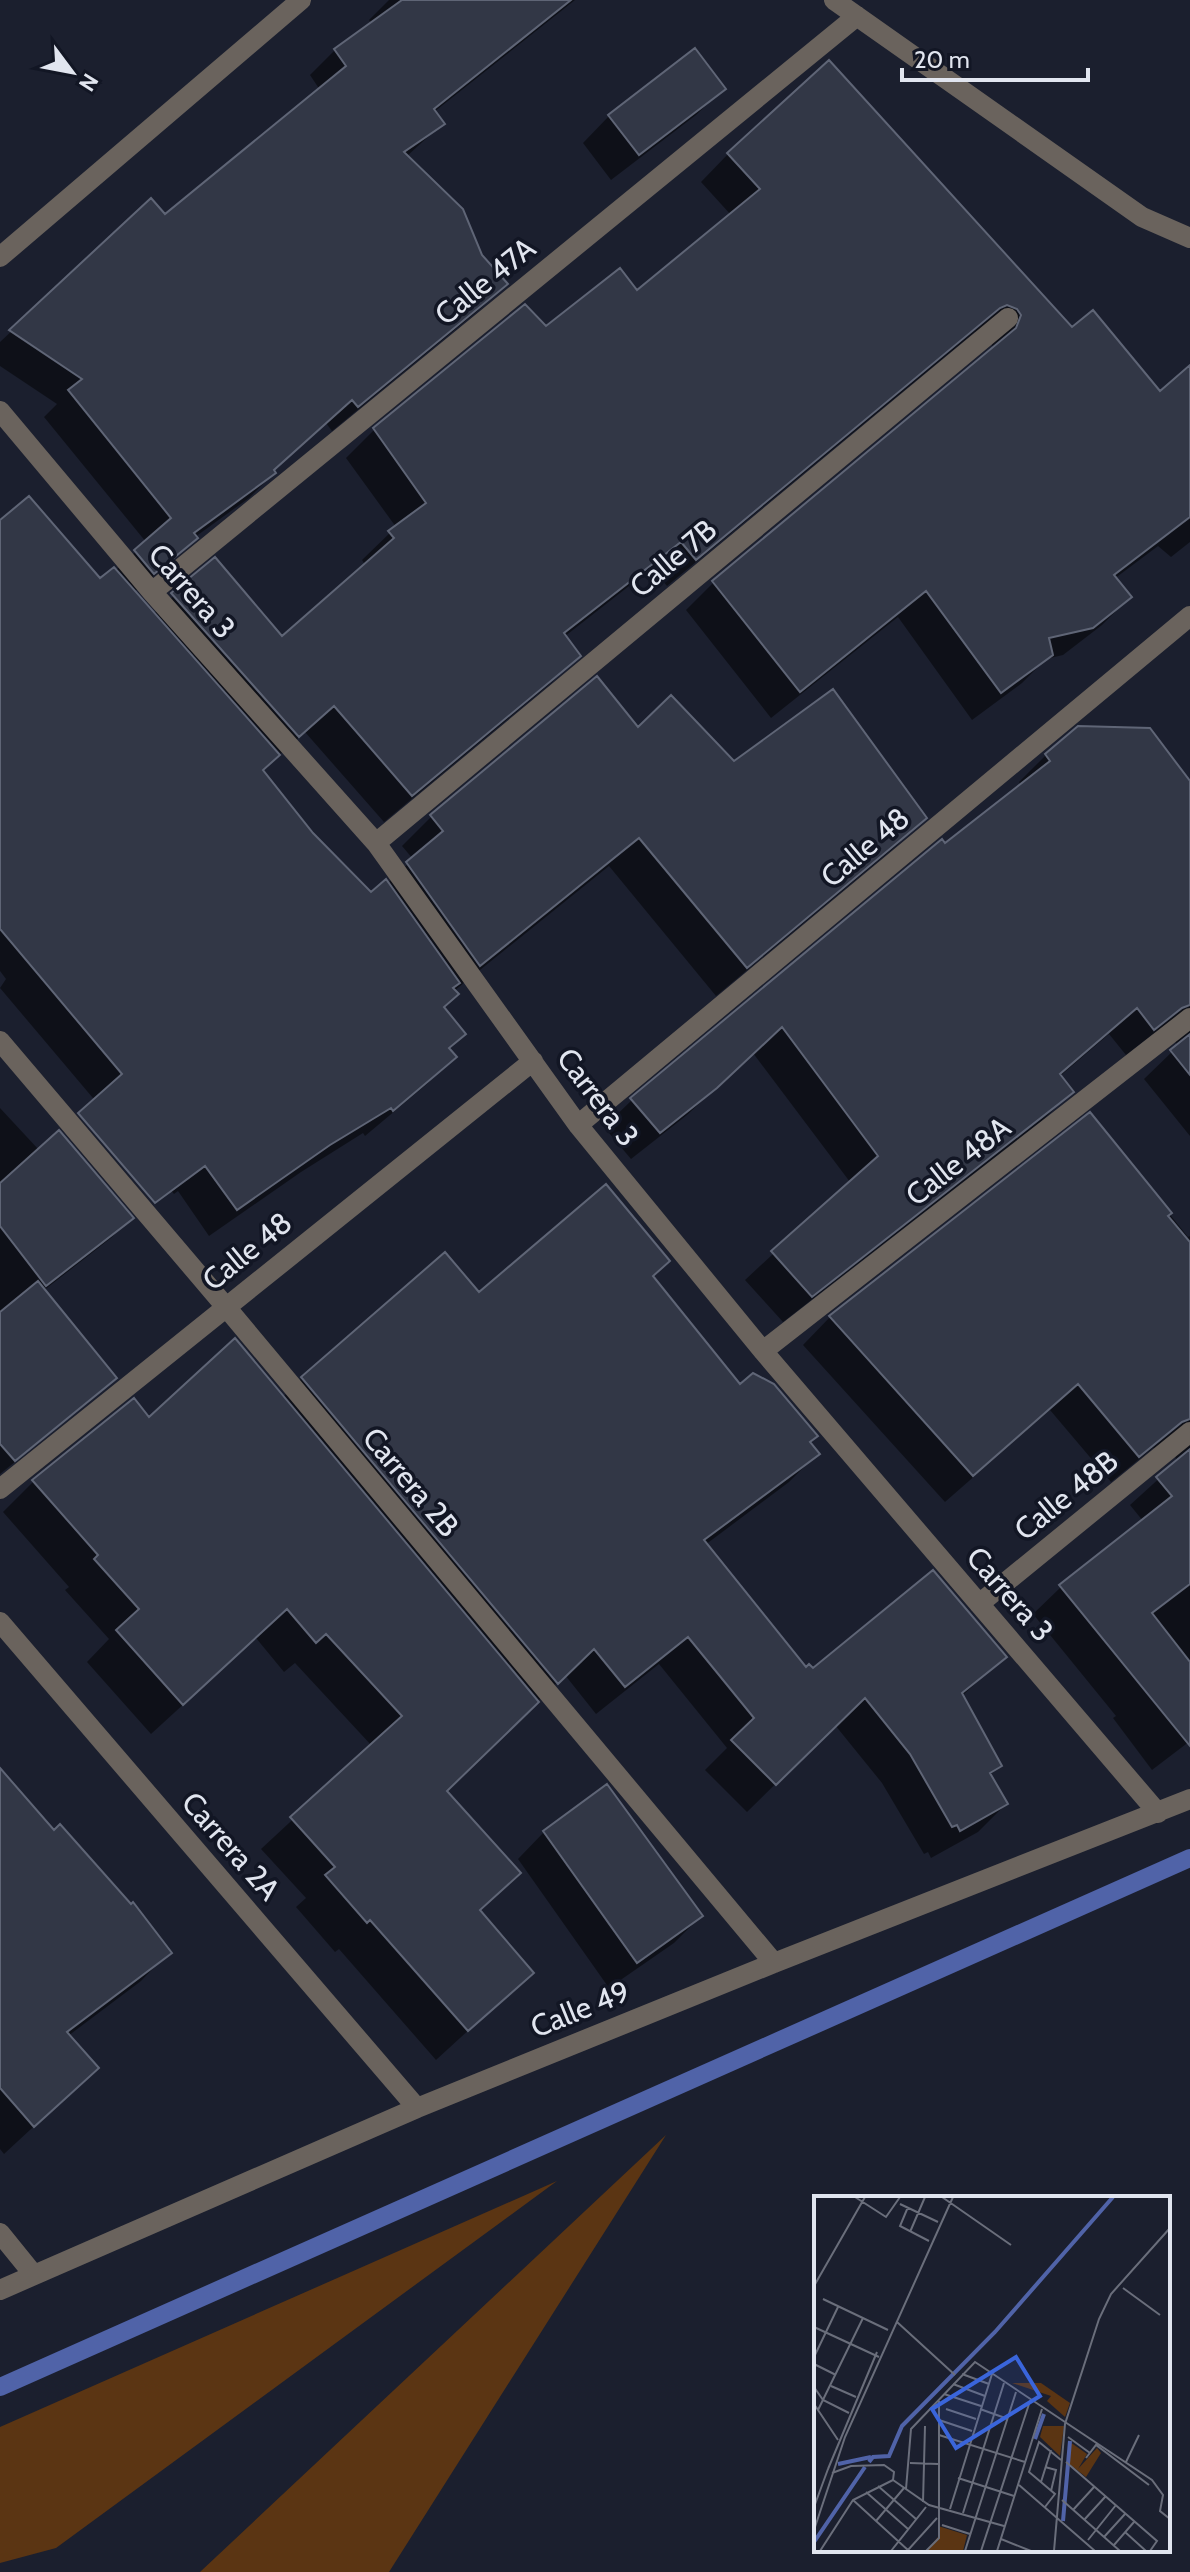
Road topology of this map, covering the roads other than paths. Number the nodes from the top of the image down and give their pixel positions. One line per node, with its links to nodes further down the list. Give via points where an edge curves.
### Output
1 (301, 0): 5 (street)
2 (834, 0): 3 (street)
3 (857, 16): 4 (street, via 1142,217); 8 (street, Calle 47A)
4 (1190, 238)
5 (0, 257)
6 (1008, 318): 10 (street, Calle 7B)
7 (0, 411): 8 (street, Carrera 3)
8 (152, 592): 10 (street, Carrera 3)
9 (1190, 616): 14 (street, Calle 48)
10 (376, 843): 13 (street, Carrera 3)
11 (1190, 1018): 16 (street, Calle 48A)
12 (0, 1041): 15 (street, Carrera 2B)
13 (533, 1061): 14 (street, Carrera 3); 15 (street, Calle 48)
14 (578, 1125): 16 (street, Carrera 3)
15 (226, 1307): 18 (street, Calle 48); 23 (street, Carrera 2B)
16 (763, 1351): 19 (street, Carrera 3)
17 (1190, 1432): 19 (street, Calle 48B)
18 (0, 1489)
19 (979, 1604): 22 (street, Carrera 3)
20 (0, 1622): 24 (street, Carrera 2A)
21 (1190, 1799): 22 (street, Calle 49)
22 (1158, 1813): 23 (street, Calle 49)
23 (774, 1963): 24 (street, Calle 49)
24 (417, 2108): 26 (street, Calle 49)
25 (0, 2233): 26 (street)
26 (34, 2275): 27 (street, Calle 49)
27 (0, 2290)

